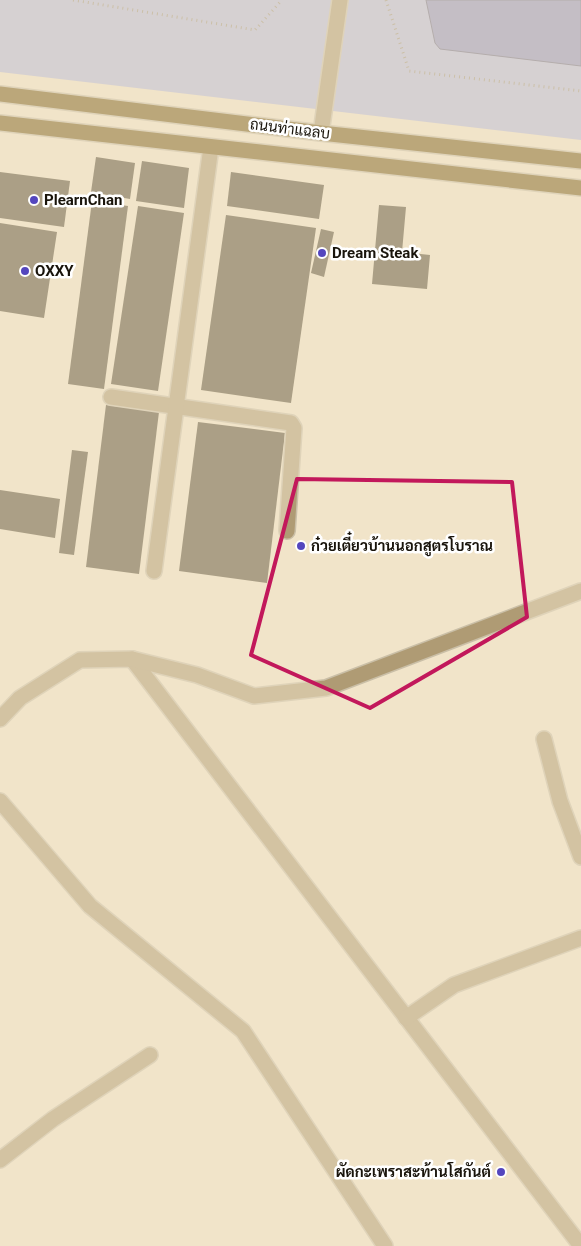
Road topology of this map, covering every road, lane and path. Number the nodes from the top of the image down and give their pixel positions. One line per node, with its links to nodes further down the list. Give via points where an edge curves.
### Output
1 (73, 0): 2 (path, via 255,30)
2 (282, 0)
3 (340, 0): 8 (street)
4 (386, 0): 5 (path, via 410,71)
5 (581, 91)
6 (0, 94): 8 (main road, ถนนท่าแฉลบ)
7 (0, 123): 9 (main road, ถนนท่าแฉลบ)
8 (321, 133): 10 (main road); 11 (main road, ถนนท่าแฉลบ)
9 (211, 147): 10 (main road, ถนนท่าแฉลบ); 14 (street)
10 (317, 159): 12 (main road, ถนนท่าแฉลบ)
11 (581, 161)
12 (581, 188)
13 (111, 397): 14 (street)
14 (176, 406): 15 (street, via 292,424); 16 (street)
15 (287, 531)
16 (154, 571)
17 (581, 591): 18 (street, via 326,688 254,696 197,674)
18 (132, 659): 19 (street, via 80,660 20,698); 24 (street)
19 (0, 719)
20 (544, 739): 22 (street, via 560,800)
21 (0, 801): 27 (street, via 90,906 243,1031)
22 (581, 857)
23 (581, 938): 24 (street, via 454,985)
24 (406, 1018): 28 (street)
25 (150, 1055): 26 (street, via 53,1119)
26 (0, 1160)
27 (385, 1246)
28 (581, 1246)

